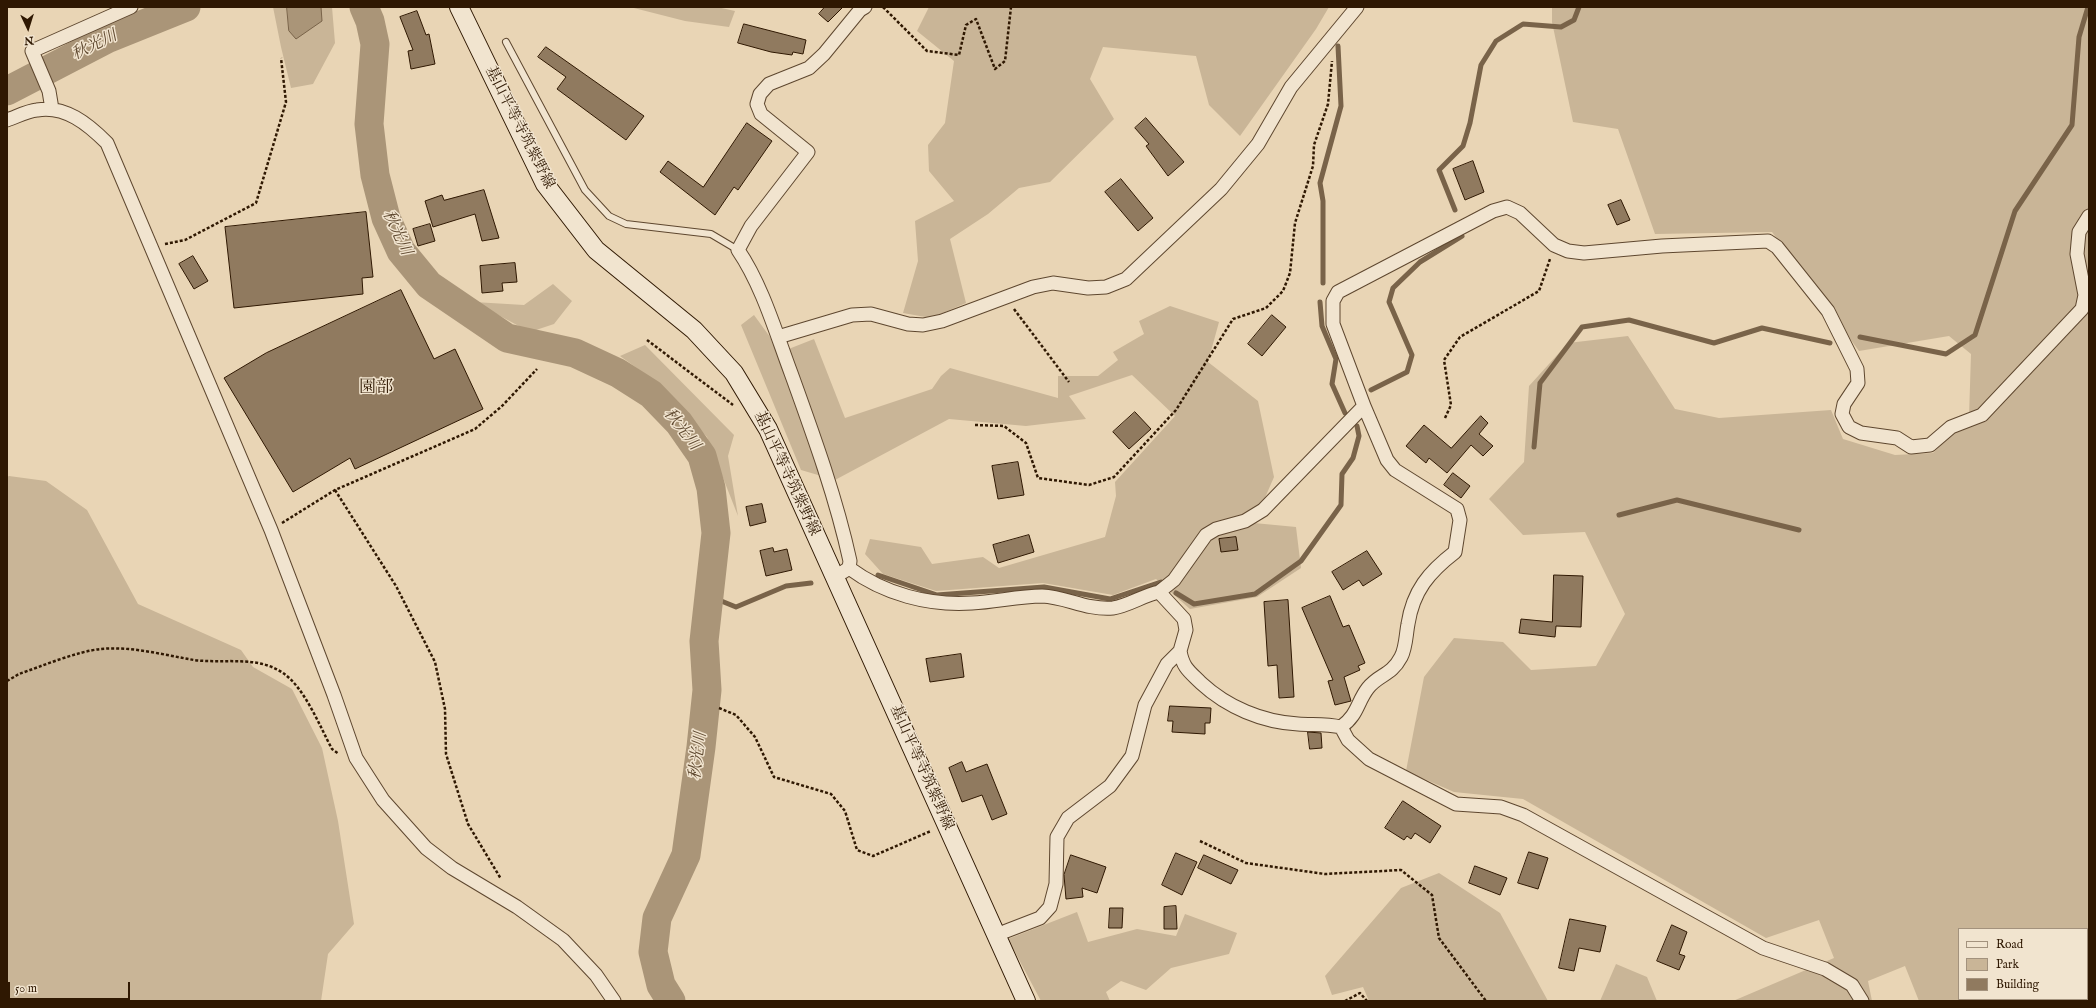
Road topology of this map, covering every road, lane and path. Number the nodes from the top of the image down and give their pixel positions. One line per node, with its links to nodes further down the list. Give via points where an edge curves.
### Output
1 (131, 7): 10 (street, via 32,51 49,91)
2 (459, 7): 27 (main road, 基山平等寺筑紫野線, via 545,184 596,250 694,330 734,373 768,429)
3 (866, 7): 15 (street, via 860,10 824,54 809,68 769,84 760,94 757,104 761,114 808,152 751,226)
4 (883, 7): 5 (path, via 927,51 959,55 966,25 976,19 995,70 1005,61)
5 (1011, 7)
6 (1357, 7): 8 (street)
7 (506, 42): 15 (lane, via 585,190 609,216 626,224 711,234)
8 (1327, 42): 16 (street, via 1291,87 1258,144 1226,183 1126,279 1106,287 1088,288 1053,283 1033,286); 24 (path, via 1332,56 1328,104 1314,145 1313,166 1295,222 1290,273 1283,291 1266,308 1233,319 1176,410 1114,477 1089,485 1038,478 1026,444 1004,426)
9 (281, 58): 14 (path, via 286,102 256,203 185,240)
10 (52, 109): 11 (street, via 36,110); 14 (street, via 70,114 107,143)
11 (7, 120)
12 (2089, 216): 13 (street, via 2079,232 2077,254 2085,295 2082,309 1982,415 1951,427 1930,445 1911,447 1897,438 1861,433 1849,427 1842,414 1844,404 1858,383 1857,369 1828,311 1777,246 1768,241 1584,253)
13 (1554, 245): 21 (street, via 1520,212 1507,207 1493,211 1338,292 1333,302 1333,324); 23 (path, via 1539,291 1460,337 1444,360 1451,405)
14 (152, 247): 26 (street)
15 (738, 250): 17 (street, via 748,265)
16 (1006, 297): 17 (street, via 942,321 923,325 908,324 870,314 852,315); 20 (path)
17 (778, 337): 27 (street, via 830,487 846,543 850,561)
18 (647, 340): 22 (path)
19 (537, 369): 25 (path, via 502,406 475,429)
20 (1069, 382)
21 (1364, 406): 28 (street, via 1263,510 1245,521 1216,529 1206,535 1174,580); 32 (street, via 1387,460 1395,470 1457,509 1460,520 1455,552 1436,566 1410,607 1402,655 1392,671 1368,688 1350,720)
22 (738, 408)
23 (1445, 418)
24 (975, 425)
25 (335, 490): 26 (path); 36 (path, via 396,586 435,662 445,709 446,754 468,824)
26 (271, 530): 33 (street)
27 (842, 572): 28 (street, via 906,596 941,603 971,603 1041,596 1092,608 1115,608); 34 (main road, 基山平等寺筑紫野線)
28 (1159, 592): 29 (street, via 1184,619 1186,630)
29 (1180, 651): 32 (street, via 1182,664 1215,695 1235,708 1264,718 1297,724); 37 (street, via 1167,664 1145,705 1132,756 1110,786 1068,818 1057,837 1056,884 1050,907 1040,918)
30 (7, 681): 33 (path, via 19,674 100,649 156,653 195,660 264,664 283,673 294,683 332,750 343,757)
31 (719, 708): 34 (path, via 736,715 755,737 774,777 831,794 845,811 857,850 874,856)
32 (1341, 727): 43 (street, via 1348,740 1369,759 1456,804 1501,807 1523,815 1763,948 1825,969 1852,985)
33 (356, 758): 38 (street, via 383,800 426,848 452,868 517,907 563,940 596,975)
34 (947, 825): 37 (main road, 基山平等寺筑紫野線)
35 (1200, 841): 42 (path, via 1246,864 1325,874 1401,870 1432,895 1439,938)
36 (502, 882)
37 (996, 935): 39 (main road, 基山平等寺筑紫野線)
38 (614, 1001)
39 (1026, 1001)
40 (1345, 1001): 41 (path, via 1360,993)
41 (1367, 1001)
42 (1486, 1001)
43 (1862, 1001)

